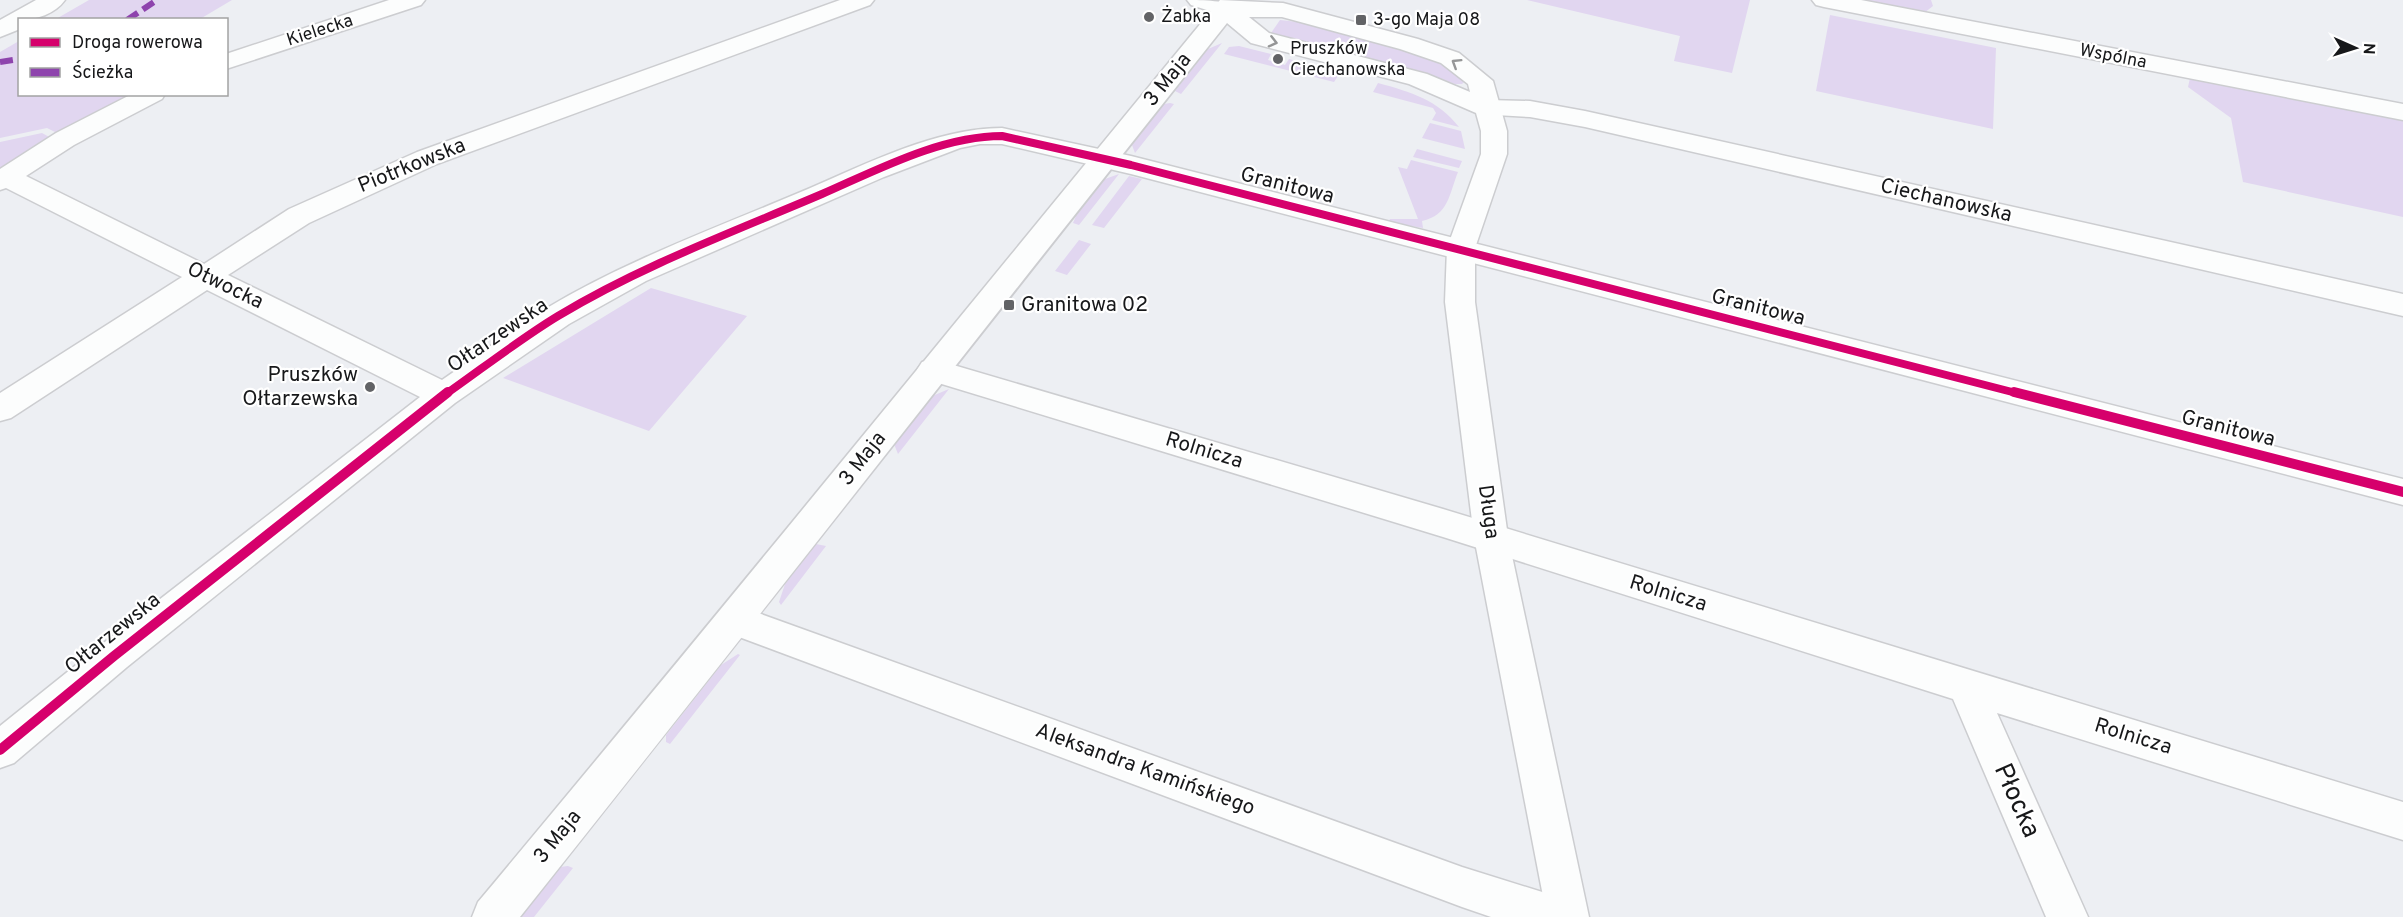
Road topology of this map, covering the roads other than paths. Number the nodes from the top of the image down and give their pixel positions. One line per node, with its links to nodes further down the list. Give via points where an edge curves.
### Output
1 (53, 0): 6 (street)
2 (413, 0): 9 (street, Kielecka)
3 (862, 0): 16 (street, Piotrkowska, via 428,158 299,216)
4 (1824, 0): 12 (street, Wspólna)
5 (1219, 3): 11 (street, Ciechanowska, via 1260,38 1418,79); 13 (street, 3 Maja)
6 (21, 18)
7 (18, 20): 8 (street)
8 (0, 30)
9 (228, 61)
10 (149, 96): 14 (street, via 64,139)
11 (1486, 108): 15 (street, Długa, via 1494,131 1494,154); 17 (street, Ciechanowska, via 1530,109 1585,119)
12 (2403, 112)
13 (1103, 159): 15 (street, Granitowa); 18 (street, 3 Maja); 19 (street, Ołtarzewska, via 1002,136 954,141 874,171 636,274 558,316)
14 (3, 179): 16 (street, Otwocka)
15 (1461, 249): 21 (street, Granitowa); 22 (street, Długa, via 1460,303)
16 (206, 276): 19 (street, Otwocka); 20 (street, Piotrkowska)
17 (2403, 305)
18 (933, 370): 22 (street, Rolnicza); 23 (street, 3 Maja)
19 (444, 395): 25 (street, Ołtarzewska)
20 (0, 409)
21 (2403, 492)
22 (1491, 537): 24 (street, Rolnicza); 29 (street, Długa)
23 (736, 620): 27 (street, 3 Maja); 28 (street, Aleksandra Kamińskiego, via 1462,887)
24 (1966, 686): 26 (street, Rolnicza); 30 (street, Płocka)
25 (0, 750)
26 (2403, 822)
27 (493, 917)
28 (1555, 917)
29 (1568, 917)
30 (2067, 917)

